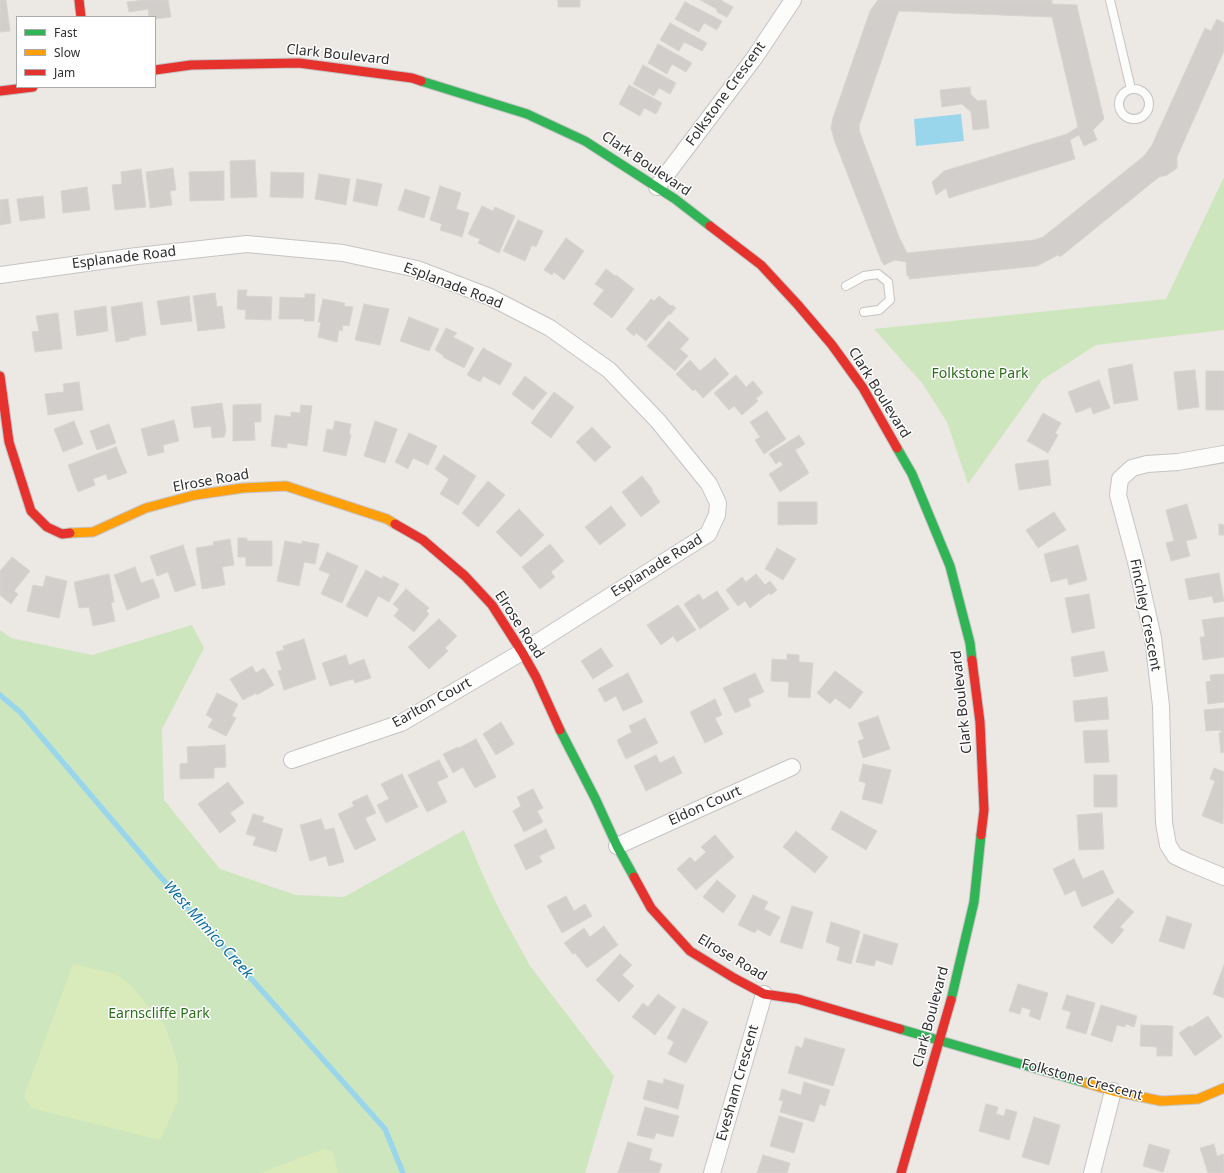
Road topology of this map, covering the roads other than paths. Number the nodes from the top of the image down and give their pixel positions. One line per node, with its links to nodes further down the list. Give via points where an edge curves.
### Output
1 (79, 0): 4 (street)
2 (793, 0): 9 (street, Folkstone Crescent, via 755,57)
3 (1110, 0): 7 (lane)
4 (81, 16)
5 (156, 70): 9 (street, Clark Boulevard, via 191,65 299,63 412,78 527,114 585,141)
6 (25, 88): 8 (street)
7 (1131, 89)
8 (0, 91)
9 (657, 187): 21 (street, Clark Boulevard, via 761,265 832,345 863,388 912,474 950,566 971,650 980,722 984,810 974,902)
10 (0, 275): 15 (street, Esplanade Road, via 247,244 343,253 417,269 490,297 550,328 609,370 658,421 709,484 718,503 717,515 708,534)
11 (846, 286): 12 (lane, via 864,276 878,274 888,282 890,300 879,310)
12 (864, 312)
13 (0, 376): 15 (street, Elrose Road, via 10,442 31,511 47,527 62,534 93,532 146,508 195,495 243,488 286,486 387,519 423,540 465,576 492,605)
14 (1224, 454): 19 (street, Finchley Crescent, via 1132,468 1120,479 1118,495 1153,638 1161,706 1164,823 1168,845 1175,856)
15 (522, 652): 16 (street, Earlton Court, via 401,723); 18 (street, Elrose Road)
16 (292, 760)
17 (792, 767): 18 (street, Eldon Court)
18 (617, 846): 20 (street, Elrose Road, via 651,908 690,951)
19 (1224, 877)
20 (764, 994): 21 (street, Elrose Road, via 798,999); 24 (street, Evesham Crescent)
21 (940, 1040): 23 (street, Folkstone Crescent); 25 (street, Clark Boulevard)
22 (1224, 1088): 23 (street, Folkstone Crescent, via 1198,1099 1161,1101)
23 (1113, 1091): 26 (street)
24 (712, 1173)
25 (901, 1173)
26 (1092, 1173)

